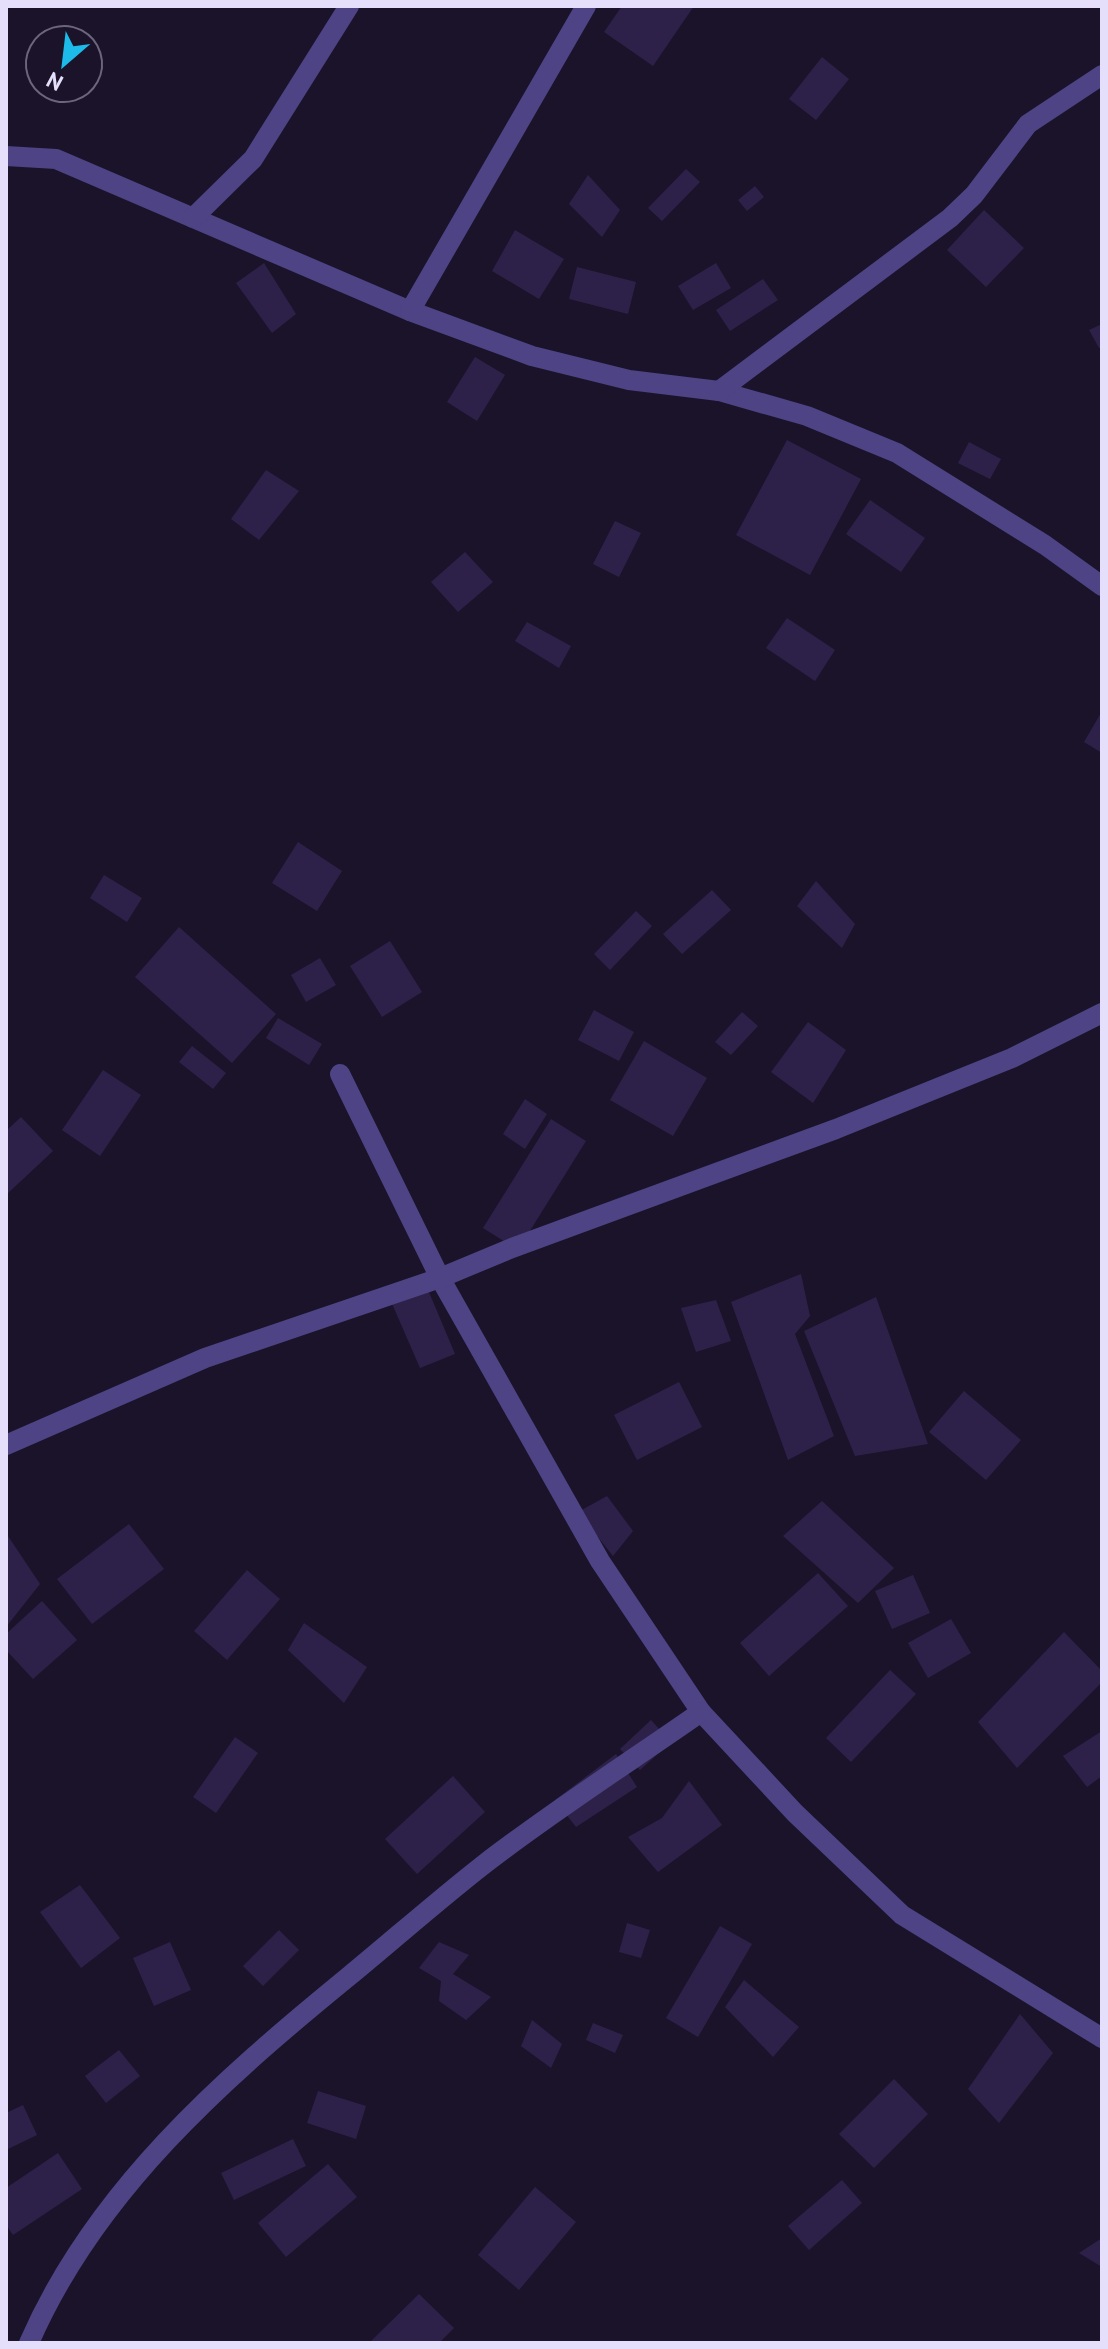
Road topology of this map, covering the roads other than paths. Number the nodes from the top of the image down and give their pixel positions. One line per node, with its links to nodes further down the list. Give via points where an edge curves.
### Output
1 (349, 6): 5 (street, via 253,159)
2 (586, 6): 6 (street)
3 (1102, 75): 7 (street, via 1028,124 950,218)
4 (6, 156): 5 (street, via 56,159)
5 (193, 218): 6 (street)
6 (410, 311): 7 (street, via 532,356 629,380)
7 (719, 391): 8 (street, via 807,416 897,453)
8 (1102, 586)
9 (1102, 1013): 11 (street, via 1012,1058 895,1105)
10 (340, 1074): 11 (street)
11 (440, 1278): 12 (street, via 205,1358); 13 (street, via 600,1561)
12 (6, 1445)
13 (701, 1712): 14 (street, via 795,1813 902,1915); 15 (street, via 484,1865 204,2102 135,2174 79,2252)
14 (1102, 2038)
15 (29, 2343)

